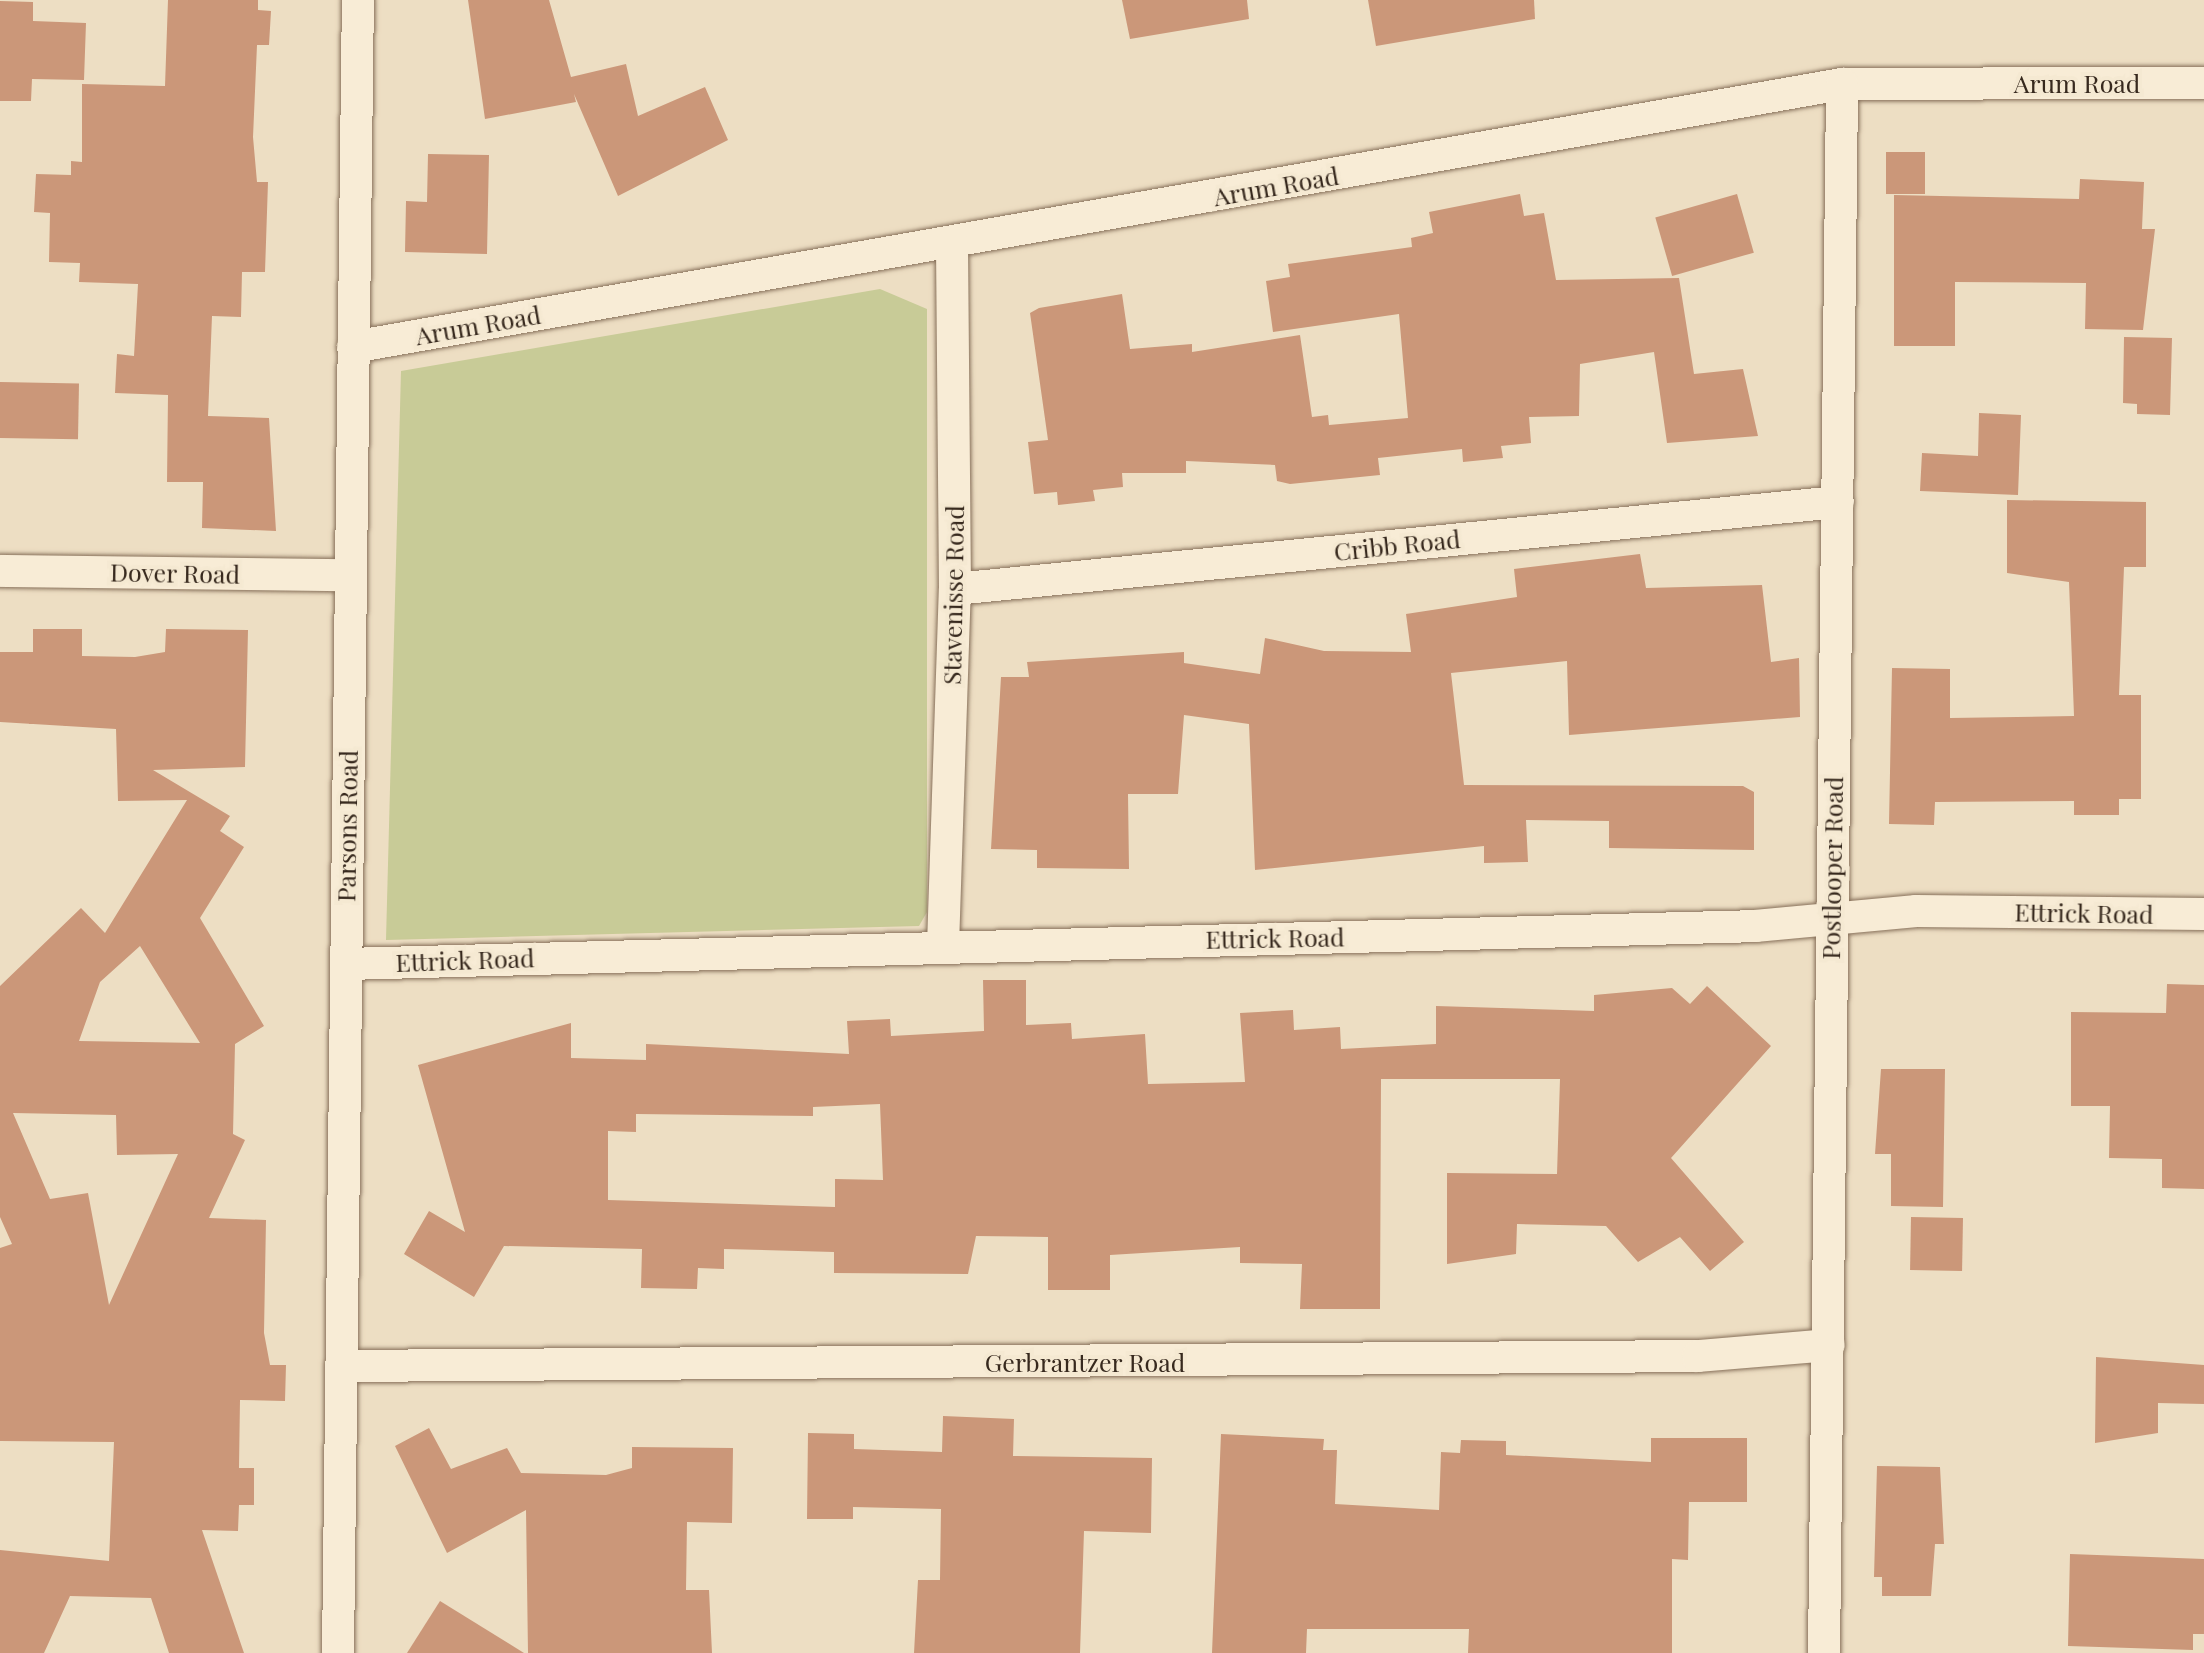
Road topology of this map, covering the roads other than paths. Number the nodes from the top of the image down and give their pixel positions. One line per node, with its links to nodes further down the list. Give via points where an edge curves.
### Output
1 (358, 0): 5 (street, Parsons Road)
2 (1842, 84): 3 (street, Arum Road); 4 (street, Arum Road); 6 (street, Postlooper Road)
3 (2204, 84)
4 (952, 244): 5 (street, Arum Road); 9 (street, Stavenisse Road)
5 (353, 347): 8 (street, Parsons Road)
6 (1838, 502): 9 (street, Cribb Road); 11 (street, Postlooper Road)
7 (0, 571): 8 (street, Dover Road)
8 (350, 575): 13 (street, Parsons Road)
9 (956, 589): 12 (street, Stavenisse Road)
10 (2204, 914): 11 (street, Ettrick Road, via 1916,912)
11 (1831, 922): 12 (street, Ettrick Road); 14 (street, Postlooper Road)
12 (943, 946): 13 (street, Ettrick Road)
13 (346, 964): 15 (street, Parsons Road)
14 (1829, 1345): 15 (street, Gerbrantzer Road, via 1698,1356); 17 (street, Postlooper Road)
15 (341, 1366): 16 (street, Parsons Road)
16 (338, 1653)
17 (1824, 1653)

